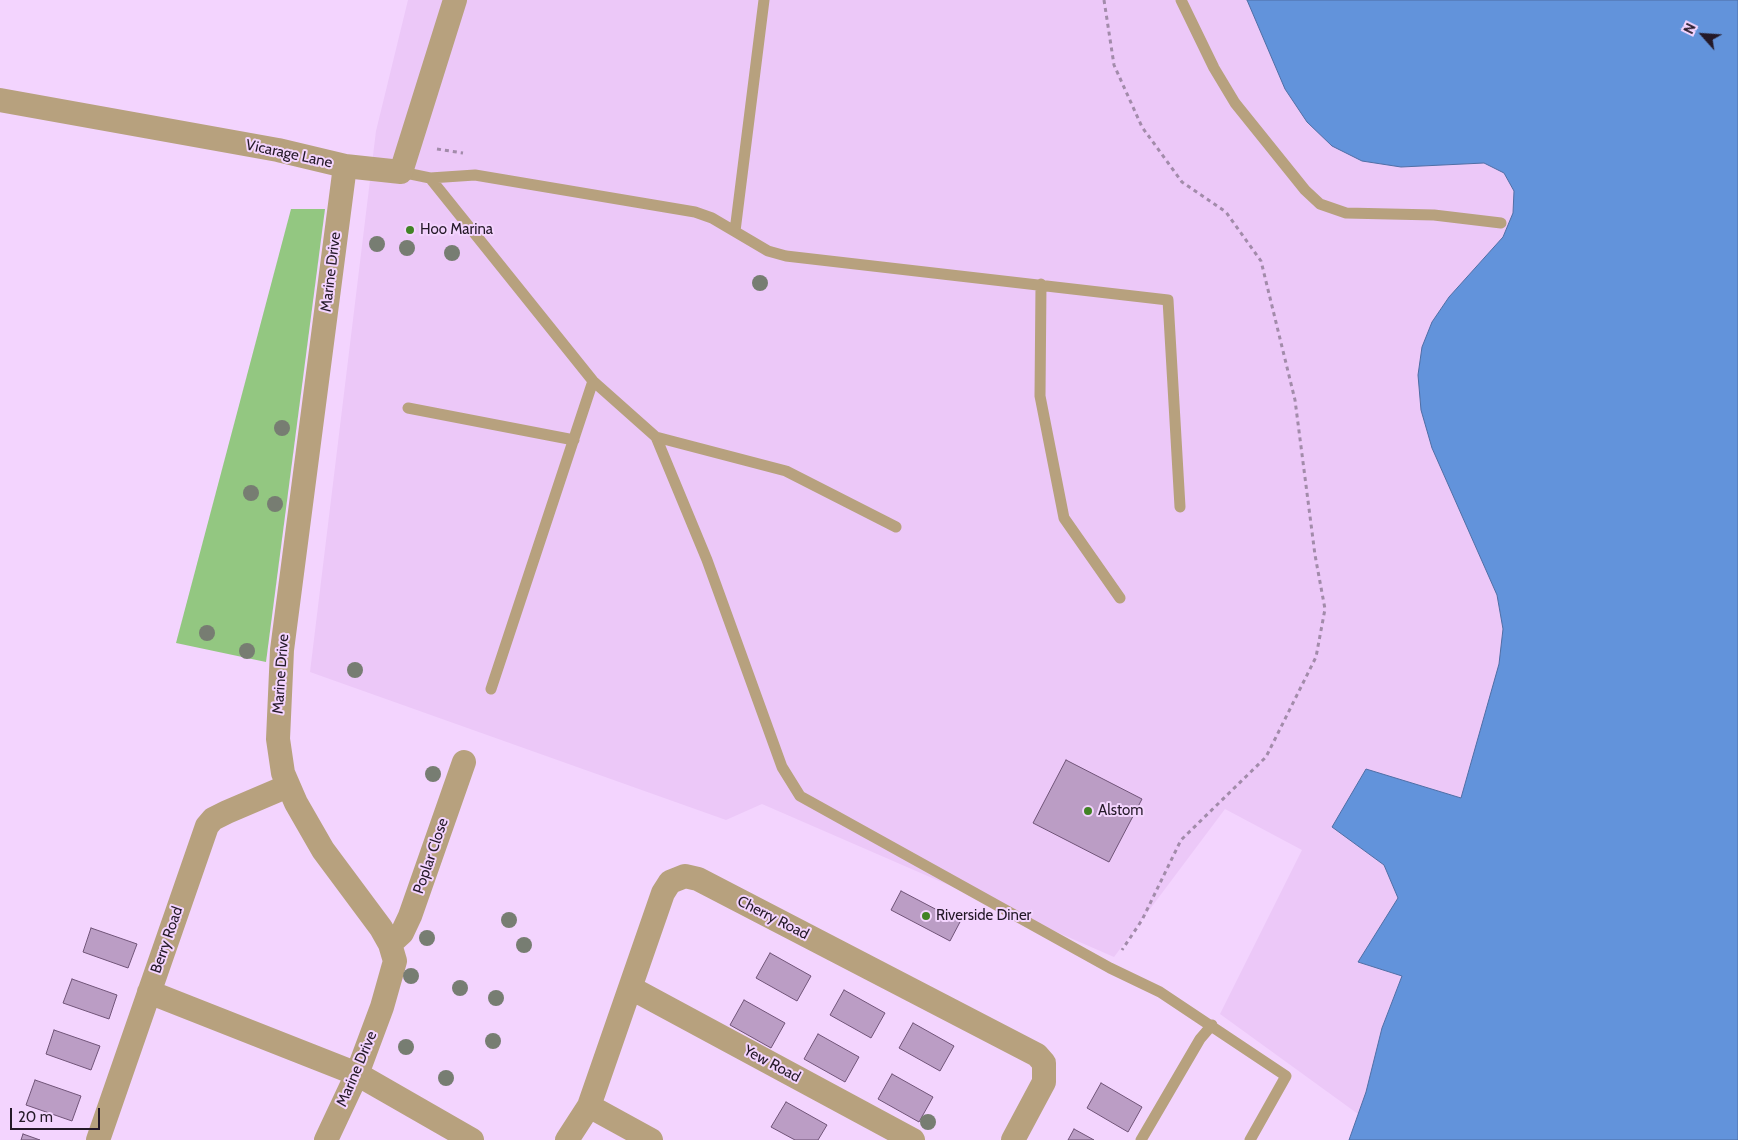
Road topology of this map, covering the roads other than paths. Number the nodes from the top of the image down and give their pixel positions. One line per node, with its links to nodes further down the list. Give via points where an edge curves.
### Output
1 (455, 0): 6 (street)
2 (764, 0): 9 (lane)
3 (1181, 0): 8 (lane, via 1235,103 1309,196 1320,204 1346,213 1434,214)
4 (0, 100): 5 (street, Vicarage Lane, via 278,150)
5 (345, 166): 6 (street, Vicarage Lane); 20 (street, Marine Drive, via 282,650 278,739)
6 (401, 172): 7 (lane)
7 (430, 178): 9 (lane, via 475,175 695,212); 11 (lane)
8 (1501, 223)
9 (734, 231): 10 (lane, via 765,250 786,256)
10 (1041, 284): 15 (lane, via 1168,300); 17 (lane, via 1040,396 1064,518)
11 (593, 381): 13 (lane); 14 (lane)
12 (408, 408): 14 (lane)
13 (656, 437): 16 (lane, via 786,471); 24 (lane, via 708,560 782,767 800,796 1110,968 1160,992)
14 (574, 440): 18 (lane)
15 (1180, 507)
16 (896, 526)
17 (1120, 598)
18 (491, 688)
19 (464, 762): 21 (street, Poplar Close, via 410,916 402,933)
20 (288, 786): 21 (street, Marine Drive, via 323,850 371,913); 23 (street, Berry Road, via 210,822)
21 (390, 944): 25 (street, Marine Drive, via 394,964)
22 (631, 988): 26 (street, Cherry Road); 32 (street, Yew Road); 33 (street, Cherry Road, via 666,887 674,879 685,876 698,879 1037,1054 1044,1063 1044,1082)
23 (149, 992): 25 (street); 27 (street, Berry Road)
24 (1212, 1025): 34 (lane, via 1200,1039); 35 (lane, via 1286,1076)
25 (357, 1074): 28 (street, Marine Drive); 29 (street)
26 (588, 1106): 30 (street, Cherry Road); 31 (street)
27 (98, 1140)
28 (326, 1140)
29 (472, 1140)
30 (567, 1140)
31 (651, 1140)
32 (914, 1140)
33 (1013, 1140)
34 (1141, 1140)
35 (1250, 1140)

